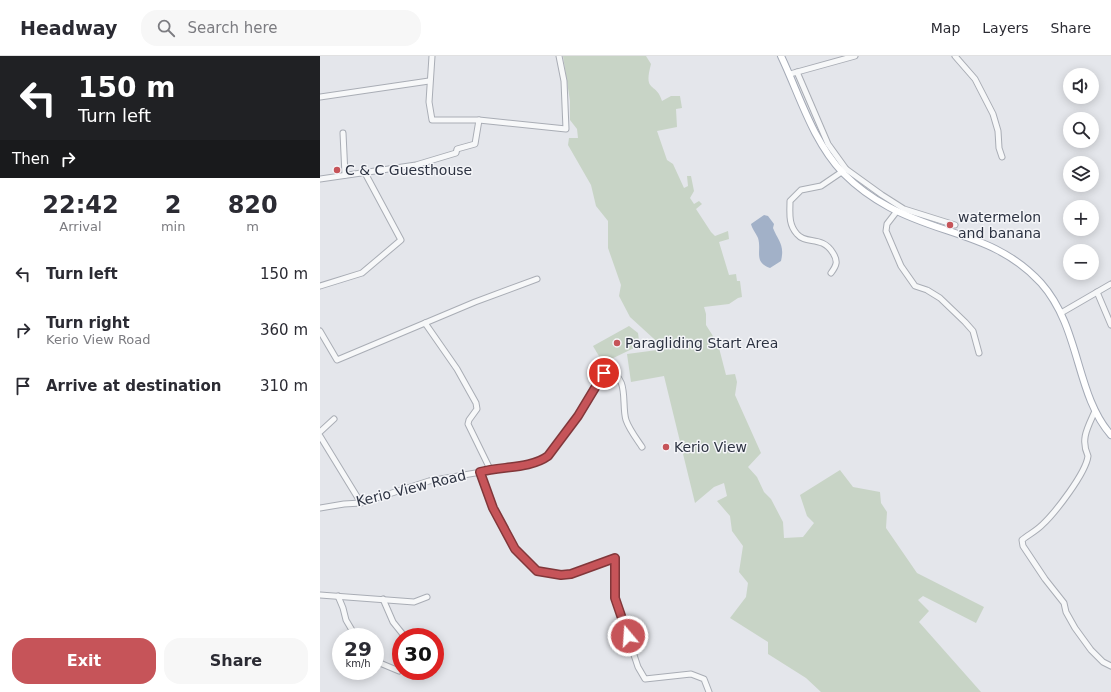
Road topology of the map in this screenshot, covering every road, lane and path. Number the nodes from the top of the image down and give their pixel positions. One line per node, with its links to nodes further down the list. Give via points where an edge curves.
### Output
1 (432, 56): 8 (street)
2 (559, 56): 10 (street, via 564,81 566,129)
3 (781, 56): 7 (main road)
4 (855, 56): 6 (street)
5 (956, 56): 12 (street, via 975,79 993,114)
6 (797, 72): 7 (street); 13 (street, via 828,144)
7 (790, 74): 13 (main road, via 813,129 822,145)
8 (429, 82): 9 (street); 10 (street, via 432,120)
9 (320, 97)
10 (479, 120): 14 (street, via 474,144 457,149 456,153 430,162)
11 (343, 133): 15 (street)
12 (1002, 157)
13 (844, 170): 17 (main road, via 866,192); 18 (street, via 904,208); 19 (street, via 821,186 801,190 790,201 790,221 797,234 828,245 837,258)
14 (365, 173): 15 (street); 22 (street, via 401,240 362,273)
15 (345, 175): 16 (street)
16 (320, 179)
17 (897, 211): 24 (main road, via 996,248 1042,284); 28 (street, via 887,224 886,230 901,266 915,286 940,298 965,322 973,331)
18 (954, 225)
19 (831, 273)
20 (537, 279): 25 (street)
21 (1111, 284): 23 (street)
22 (320, 286)
23 (1097, 292): 24 (street); 26 (street)
24 (1061, 313): 29 (main road)
25 (425, 323): 27 (street, via 337,360); 35 (street, via 457,369 476,403 477,409 468,424)
26 (1111, 325)
27 (320, 331)
28 (979, 353)
29 (1095, 411): 33 (main road); 45 (street, via 1084,437 1088,456 1083,470 1068,494 1042,525 1022,540 1023,546 1064,603 1075,628 1091,650)
30 (334, 420): 31 (street)
31 (320, 432)
32 (320, 436): 37 (street)
33 (1111, 436)
34 (642, 447): 35 (street, Kerio View Road, via 626,421 623,386 617,376 607,372 599,379 578,416 548,456 527,464)
35 (490, 469): 36 (street, Kerio View Road)
36 (480, 472): 37 (street, Kerio View Road, via 429,481); 46 (street, via 493,508 515,549 537,571 571,574 615,558 615,598 638,667 645,679 691,674 704,680)
37 (361, 503): 38 (street, Kerio View Road)
38 (320, 508)
39 (320, 595): 40 (street)
40 (338, 596): 42 (street); 43 (street)
41 (427, 597): 42 (street, via 414,602)
42 (384, 599): 44 (street)
43 (351, 628)
44 (398, 628)
45 (1111, 666)
46 (709, 692)

